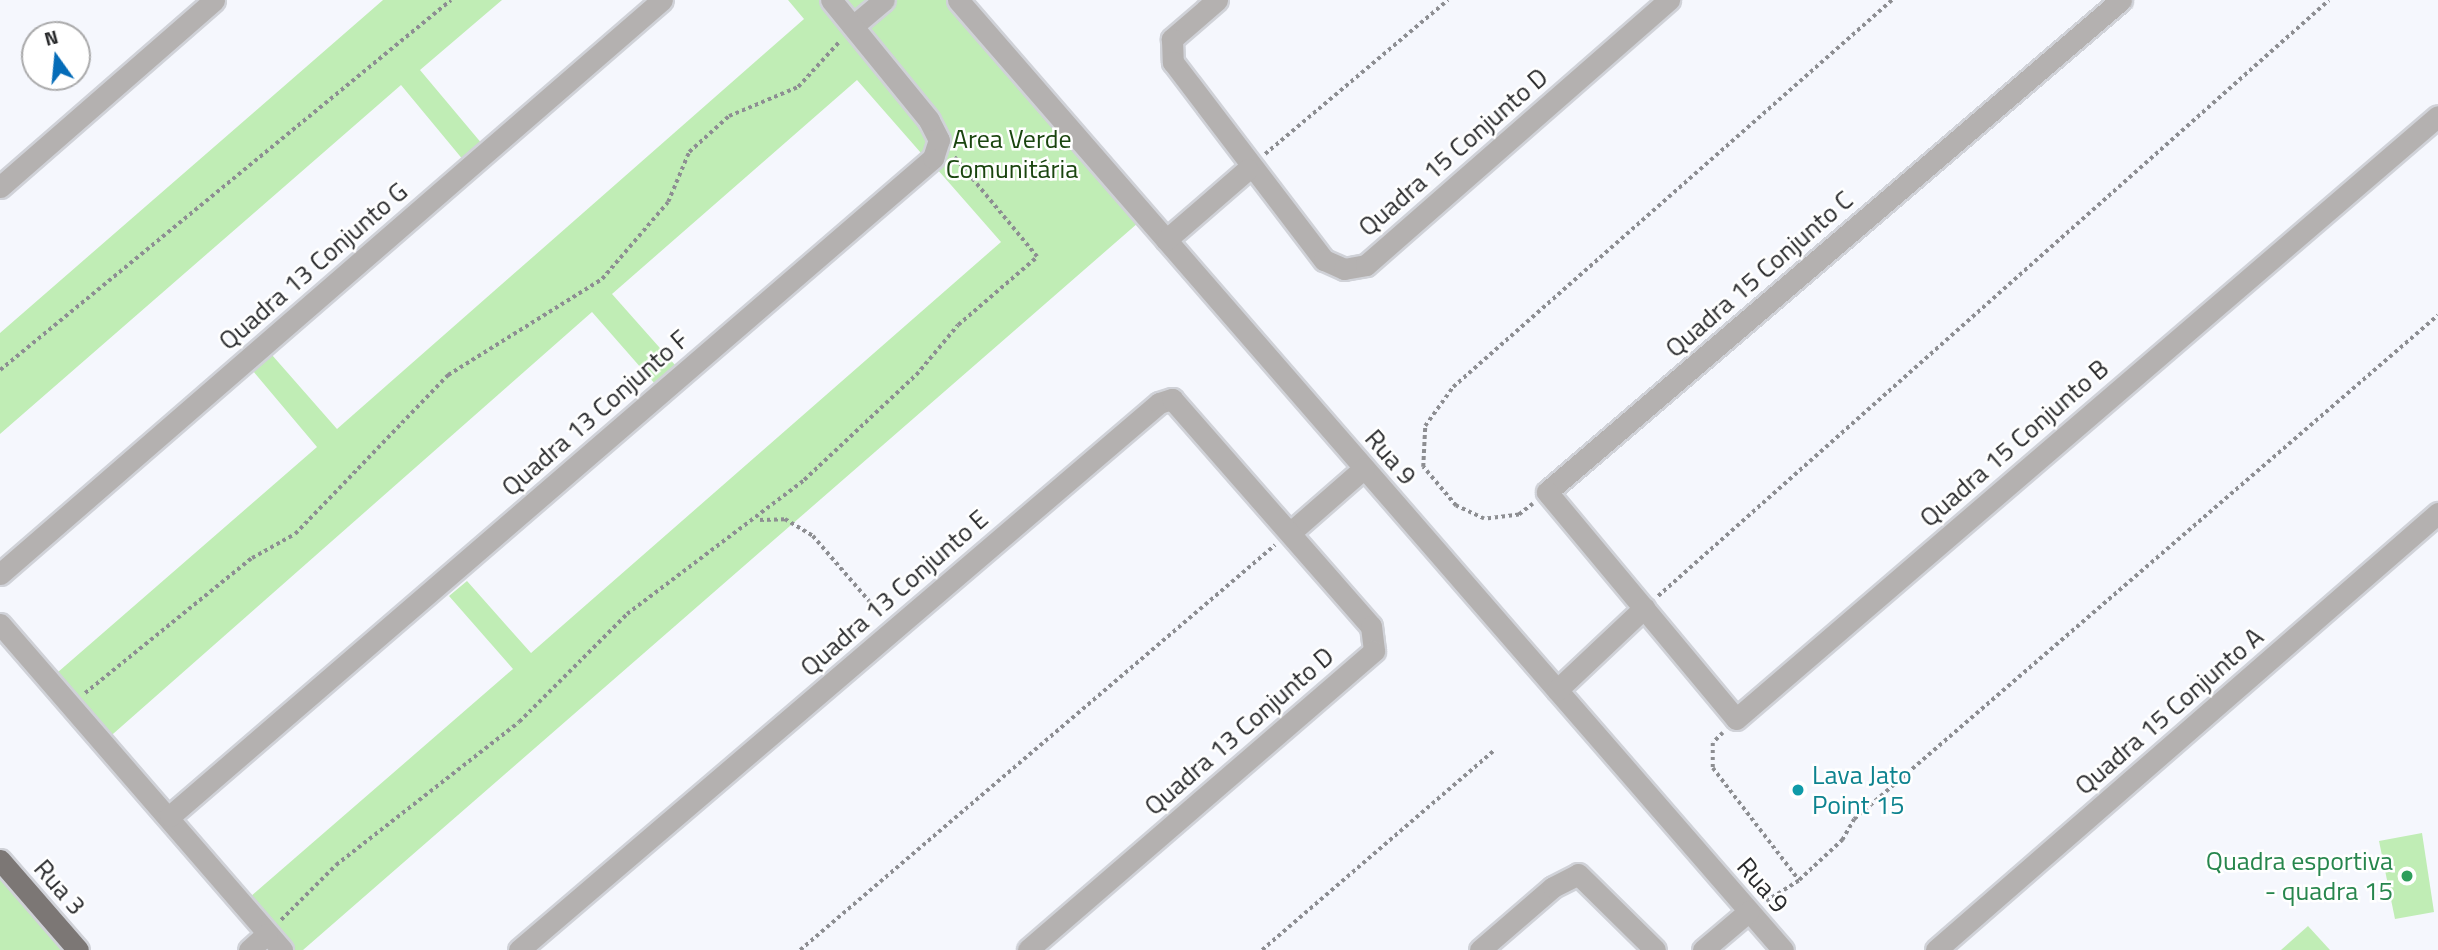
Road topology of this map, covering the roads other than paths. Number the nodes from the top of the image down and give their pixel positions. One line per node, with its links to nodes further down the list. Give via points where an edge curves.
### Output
1 (214, 0): 12 (street)
2 (662, 0): 17 (street, Quadra 13 Conjunto G)
3 (831, 0): 9 (street)
4 (884, 0): 9 (street)
5 (1217, 0): 11 (street, Quadra 15 Conjunto D, via 1172,39 1169,52)
6 (1669, 0): 11 (street, Quadra 15 Conjunto D, via 1366,265 1344,269 1324,260)
7 (2121, 0): 18 (street, Quadra 15 Conjunto C, via 1547,492)
8 (960, 1): 13 (street, Rua 9)
9 (853, 26): 21 (street, Quadra 13 Conjunto F, via 939,140 933,158)
10 (2438, 116): 18 (street, Quadra 15 Conjunto B, via 1737,719)
11 (1248, 169): 13 (street)
12 (0, 187)
13 (1166, 240): 14 (street, Rua 9)
14 (1364, 468): 16 (street); 20 (street, Rua 9)
15 (2438, 513): 34 (street, Quadra 15 Conjunto A)
16 (1291, 532): 28 (street, Quadra 13 Conjunto E, via 1168,399); 29 (street, Quadra 13 Conjunto D, via 1371,626 1374,651)
17 (0, 574)
18 (1644, 608): 20 (street)
19 (0, 624): 21 (street)
20 (1557, 690): 23 (street, Rua 9)
21 (170, 816): 24 (street)
22 (0, 860): 25 (main road, Rua 3)
23 (1749, 911): 32 (street); 33 (street, Rua 9)
24 (267, 934): 26 (street); 27 (street)
25 (78, 950)
26 (249, 950)
27 (282, 950)
28 (519, 950)
29 (1028, 950)
30 (1480, 950): 31 (street, via 1553,887 1578,874)
31 (1655, 950)
32 (1703, 950)
33 (1783, 950)
34 (1936, 950)

